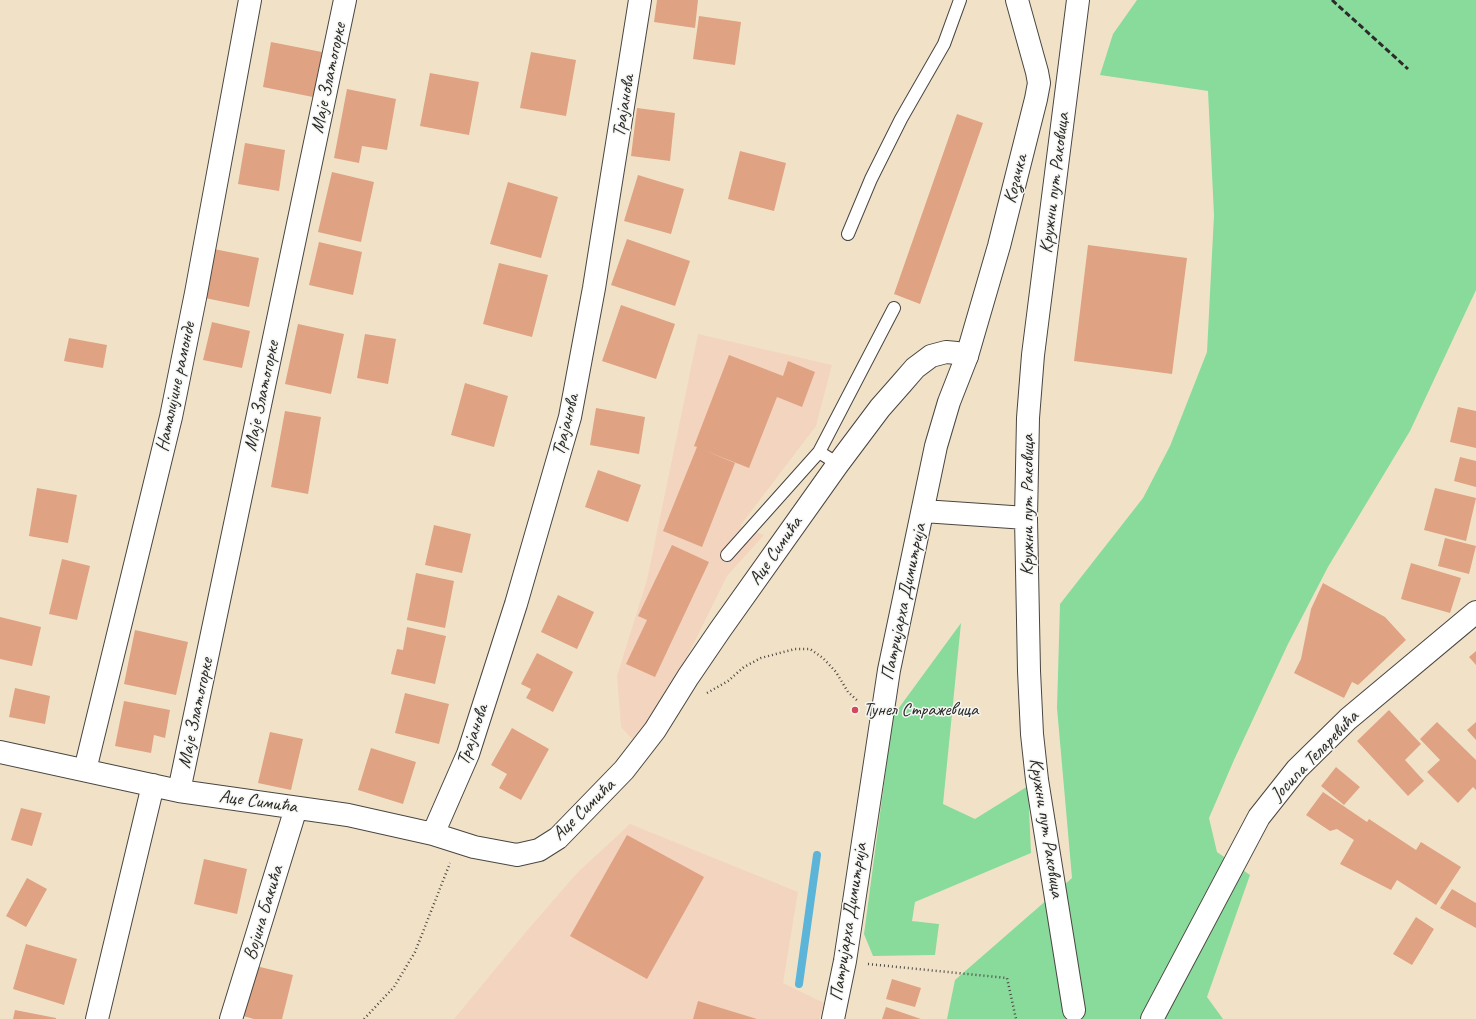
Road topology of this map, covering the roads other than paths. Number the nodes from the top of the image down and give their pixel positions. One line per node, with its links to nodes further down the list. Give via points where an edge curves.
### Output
1 (250, 0): 17 (street, Наталијине рамонде, via 171,417)
2 (345, 0): 19 (street, Маје Златогорке)
3 (640, 0): 21 (street, Трајанова, via 594,288 570,417 516,604 468,754)
4 (960, 0): 7 (lane, via 944,44 871,179)
5 (1017, 0): 9 (street, Козачка, via 1037,72 1036,99 999,246)
6 (1078, 0): 13 (street, Кружни пут Раковица, via 1032,363)
7 (848, 234)
8 (894, 308): 10 (lane)
9 (967, 356): 11 (street, Аце Симића, via 946,352 931,356 922,362 880,408); 12 (street, Патријарха Димитрија, via 949,402 936,446)
10 (819, 452): 11 (lane); 14 (lane)
11 (838, 464): 21 (street, Аце Симића, via 704,653 655,730 624,770 558,838 539,850 517,855)
12 (923, 511): 13 (street); 25 (street, Патријарха Димитрија, via 889,670 845,961)
13 (1026, 518): 22 (street, Кружни пут Раковица, via 1032,734 1042,819)
14 (727, 555)
15 (1476, 612): 26 (street, Јосипа Теларевића, via 1334,731 1297,769 1268,805 1251,831)
16 (0, 752): 17 (street, Аце Симића)
17 (85, 770): 18 (street, Аце Симића)
18 (153, 785): 19 (street, Аце Симића); 23 (street, Маје Златогорке)
19 (179, 791): 20 (street, Аце Симића)
20 (296, 808): 21 (street, Аце Симића, via 348,815); 24 (street, Војина Бакића)
21 (433, 834)
22 (1074, 1010)
23 (97, 1019)
24 (232, 1019)
25 (833, 1019)
26 (1152, 1019)

